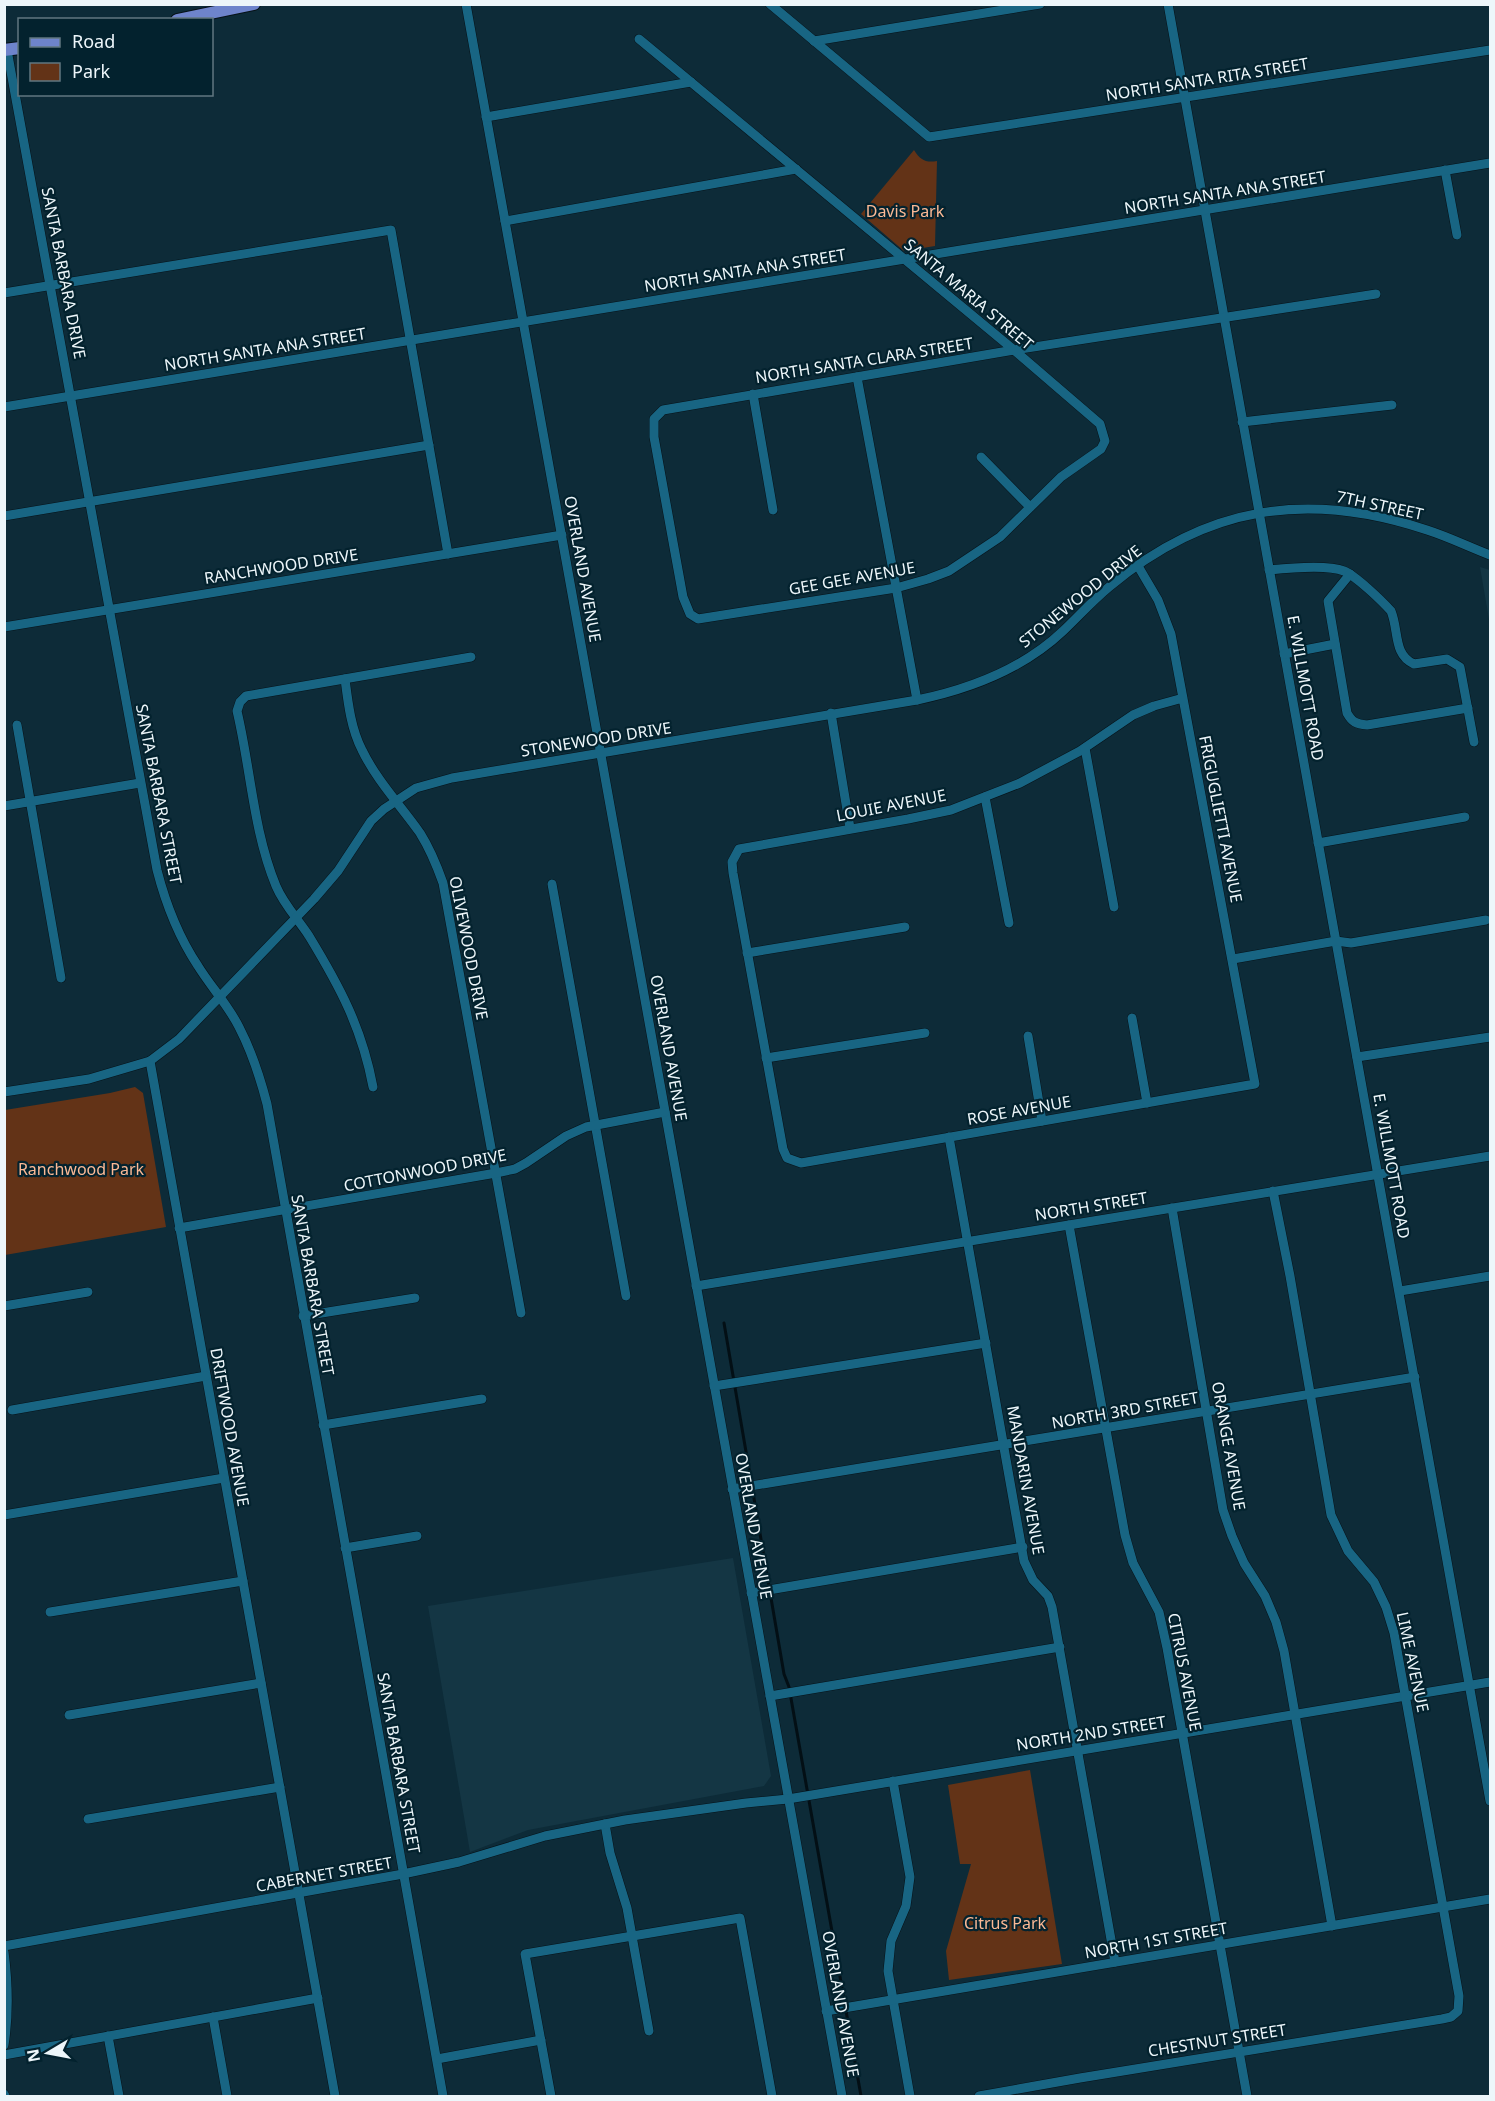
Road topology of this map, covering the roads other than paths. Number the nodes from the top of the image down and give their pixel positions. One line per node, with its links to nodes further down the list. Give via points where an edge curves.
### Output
1 (466, 4): 15 (street, OVERLAND AVENUE)
2 (770, 4): 8 (street)
3 (1040, 4): 8 (street)
4 (1168, 4): 14 (street, E. WILLMOTT ROAD)
5 (254, 5): 6 (main road)
6 (187, 18)
7 (639, 39): 11 (street, SANTA MARIA STREET)
8 (814, 41): 14 (street, NORTH SANTA RITA STREET, via 929,137)
9 (10, 49): 12 (street, SANTA BARBARA DRIVE)
10 (1491, 50): 14 (street, NORTH SANTA RITA STREET)
11 (691, 82): 15 (street); 17 (street, SANTA MARIA STREET)
12 (18, 94)
13 (18, 96): 23 (street, SANTA BARBARA DRIVE)
14 (1184, 97): 19 (street, E. WILLMOTT ROAD)
15 (486, 117): 20 (street, OVERLAND AVENUE)
16 (1491, 163): 18 (street, NORTH SANTA ANA STREET)
17 (796, 169): 20 (street); 22 (street, SANTA MARIA STREET)
18 (1445, 170): 19 (street, NORTH SANTA ANA STREET); 21 (street)
19 (1205, 211): 22 (street, NORTH SANTA ANA STREET); 26 (street, E. WILLMOTT ROAD)
20 (505, 221): 27 (street, OVERLAND AVENUE)
21 (1457, 236)
22 (904, 259): 27 (street, NORTH SANTA ANA STREET); 29 (street, SANTA MARIA STREET)
23 (52, 286): 24 (street); 28 (street, via 391,230); 32 (street, SANTA BARBARA DRIVE)
24 (4, 293)
25 (1376, 294): 26 (street, NORTH SANTA CLARA STREET)
26 (1224, 317): 29 (street, NORTH SANTA CLARA STREET); 35 (street, E. WILLMOTT ROAD)
27 (523, 322): 28 (street, NORTH SANTA ANA STREET); 44 (street, OVERLAND AVENUE)
28 (410, 340): 32 (street, NORTH SANTA ANA STREET); 37 (street)
29 (1014, 350): 30 (street, NORTH SANTA CLARA STREET); 36 (street, SANTA MARIA STREET, via 1100,424)
30 (857, 377): 31 (street, NORTH SANTA CLARA STREET); 50 (street)
31 (753, 394): 41 (street); 52 (street, NORTH SANTA CLARA STREET, via 663,410 654,419 683,597 690,614)
32 (72, 397): 34 (street, NORTH SANTA ANA STREET); 39 (street, SANTA BARBARA DRIVE)
33 (1392, 405): 35 (street)
34 (4, 407)
35 (1242, 422): 42 (street, E. WILLMOTT ROAD)
36 (1105, 441): 40 (street, GEE GEE AVENUE, via 1095,456 1069,470)
37 (429, 446): 39 (street); 45 (street)
38 (981, 458): 40 (street)
39 (90, 502): 43 (street); 51 (street, SANTA BARBARA STREET)
40 (1030, 507): 50 (street, GEE GEE AVENUE, via 976,555 949,571)
41 (773, 510)
42 (1259, 513): 46 (street, 7TH STREET, via 1321,508 1371,516 1428,531); 47 (street, STONEWOOD DRIVE, via 1195,532); 48 (street, E. WILLMOTT ROAD)
43 (4, 516)
44 (562, 535): 45 (street, RANCHWOOD DRIVE); 65 (street, OVERLAND AVENUE)
45 (448, 554): 51 (street, RANCHWOOD DRIVE)
46 (1491, 555)
47 (1138, 566): 58 (street, FRIGUGLIETTI AVENUE, via 1169,626); 59 (street, STONEWOOD DRIVE, via 1094,600 1043,648 1017,665 969,686)
48 (1269, 570): 49 (street, via 1336,569); 55 (street, E. WILLMOTT ROAD)
49 (1350, 574): 54 (street, via 1328,601); 60 (street, via 1391,611 1404,658 1414,664 1447,659 1460,667)
50 (896, 588): 52 (street, GEE GEE AVENUE); 59 (street)
51 (110, 609): 53 (street, RANCHWOOD DRIVE); 66 (street, SANTA BARBARA STREET)
52 (698, 620)
53 (4, 627)
54 (1335, 644): 55 (street); 60 (street, via 1347,713 1355,723 1367,725)
55 (1284, 654): 73 (street, E. WILLMOTT ROAD)
56 (471, 657): 57 (street)
57 (345, 679): 68 (street, OLIVEWOOD DRIVE, via 361,749); 76 (street, via 246,696 237,711 261,844 276,886)
58 (1183, 698): 64 (street, LOUIE AVENUE, via 1134,715); 82 (street, FRIGUGLIETTI AVENUE)
59 (917, 700): 61 (street, STONEWOOD DRIVE)
60 (1468, 708): 63 (street)
61 (831, 713): 65 (street, STONEWOOD DRIVE); 72 (street)
62 (17, 725): 69 (street)
63 (1474, 742)
64 (1085, 748): 67 (street, LOUIE AVENUE); 75 (street)
65 (601, 753): 68 (street, STONEWOOD DRIVE, via 439,781 416,788); 96 (street, OVERLAND AVENUE)
66 (140, 783): 69 (street); 84 (street, SANTA BARBARA STREET, via 165,900 186,947)
67 (985, 797): 72 (street, LOUIE AVENUE, via 951,810); 78 (street)
68 (395, 801): 76 (street, STONEWOOD DRIVE, via 371,821 338,871); 101 (street, OLIVEWOOD DRIVE, via 421,834 443,883)
69 (30, 802): 70 (street); 83 (street)
70 (4, 806)
71 (1465, 817): 73 (street)
72 (850, 828): 81 (street, LOUIE AVENUE, via 739,849 732,862)
73 (1318, 843): 80 (street, E. WILLMOTT ROAD)
74 (552, 884): 98 (street)
75 (1114, 907)
76 (296, 918): 84 (street, STONEWOOD DRIVE); 93 (street, via 345,997)
77 (1486, 920): 80 (street, via 1351,943)
78 (1009, 923)
79 (906, 927): 81 (street)
80 (1336, 941): 82 (street); 89 (street, E. WILLMOTT ROAD)
81 (747, 953): 90 (street)
82 (1233, 959): 92 (street, FRIGUGLIETTI AVENUE)
83 (61, 978)
84 (219, 997): 91 (street, STONEWOOD DRIVE, via 179,1039); 105 (street, SANTA BARBARA STREET, via 239,1025 259,1074)
85 (1132, 1018): 95 (street)
86 (925, 1033): 90 (street)
87 (1028, 1036): 97 (street)
88 (1491, 1037): 89 (street)
89 (1357, 1057): 102 (street, E. WILLMOTT ROAD)
90 (766, 1058): 99 (street, ROSE AVENUE, via 787,1158 801,1163)
91 (150, 1062): 94 (street, STONEWOOD DRIVE, via 89,1079); 107 (street, DRIFTWOOD AVENUE)
92 (1256, 1084): 95 (street, ROSE AVENUE)
93 (373, 1087)
94 (4, 1092)
95 (1148, 1103): 97 (street, ROSE AVENUE)
96 (665, 1112): 98 (street, COTTONWOOD DRIVE); 110 (street, OVERLAND AVENUE)
97 (1042, 1121): 99 (street, ROSE AVENUE)
98 (596, 1125): 101 (street, COTTONWOOD DRIVE, via 566,1136 515,1169); 113 (street)
99 (949, 1137): 108 (street, MANDARIN AVENUE)
100 (1491, 1156): 102 (street, NORTH STREET)
101 (496, 1173): 105 (street, COTTONWOOD DRIVE); 116 (street, OLIVEWOOD DRIVE)
102 (1378, 1174): 103 (street, NORTH STREET); 111 (street, E. WILLMOTT ROAD)
103 (1273, 1191): 104 (street, NORTH STREET); 122 (street, LIME AVENUE)
104 (1172, 1208): 106 (street, NORTH STREET); 125 (street, ORANGE AVENUE)
105 (285, 1211): 107 (street, COTTONWOOD DRIVE); 117 (street, SANTA BARBARA STREET)
106 (1069, 1225): 108 (street, NORTH STREET); 127 (street, CITRUS AVENUE)
107 (179, 1228): 119 (street, DRIFTWOOD AVENUE)
108 (968, 1242): 110 (street, NORTH STREET); 118 (street, MANDARIN AVENUE)
109 (1491, 1276): 111 (street)
110 (696, 1286): 121 (street, OVERLAND AVENUE)
111 (1400, 1291): 120 (street, E. WILLMOTT ROAD)
112 (88, 1292): 115 (street)
113 (626, 1296)
114 (415, 1298): 117 (street)
115 (4, 1306)
116 (520, 1313)
117 (303, 1316): 126 (street, SANTA BARBARA STREET)
118 (986, 1343): 121 (street); 128 (street, MANDARIN AVENUE)
119 (206, 1376): 124 (street); 129 (street, DRIFTWOOD AVENUE)
120 (1415, 1377): 122 (street, NORTH 3RD STREET); 141 (street, E. WILLMOTT ROAD)
121 (714, 1386): 130 (street, OVERLAND AVENUE)
122 (1310, 1395): 125 (street, NORTH 3RD STREET); 143 (street, LIME AVENUE, via 1331,1515 1348,1551 1374,1582 1386,1607)
123 (482, 1399): 126 (street)
124 (12, 1410)
125 (1208, 1412): 127 (street, NORTH 3RD STREET); 145 (street, ORANGE AVENUE, via 1223,1510 1236,1545 1276,1622)
126 (323, 1425): 134 (street, SANTA BARBARA STREET)
127 (1106, 1429): 128 (street, NORTH 3RD STREET); 146 (street, CITRUS AVENUE, via 1133,1563 1159,1612)
128 (1005, 1446): 130 (street, NORTH 3RD STREET); 133 (street, MANDARIN AVENUE)
129 (224, 1478): 131 (street); 135 (street, DRIFTWOOD AVENUE)
130 (732, 1489): 136 (street, OVERLAND AVENUE)
131 (4, 1515)
132 (417, 1536): 134 (street)
133 (1023, 1547): 136 (street); 138 (street, MANDARIN AVENUE, via 1024,1561 1033,1580 1048,1596)
134 (345, 1548): 154 (street, SANTA BARBARA STREET)
135 (243, 1581): 137 (street); 140 (street, DRIFTWOOD AVENUE)
136 (751, 1593): 142 (street, OVERLAND AVENUE)
137 (50, 1612)
138 (1060, 1647): 142 (street); 147 (street, MANDARIN AVENUE)
139 (1491, 1682): 141 (street, NORTH 2ND STREET)
140 (261, 1683): 144 (street); 149 (street, DRIFTWOOD AVENUE)
141 (1470, 1685): 143 (street, NORTH 2ND STREET); 151 (street, E. WILLMOTT ROAD)
142 (770, 1696): 150 (street, OVERLAND AVENUE)
143 (1406, 1696): 145 (street, NORTH 2ND STREET); 157 (street, LIME AVENUE)
144 (69, 1715)
145 (1294, 1715): 146 (street, NORTH 2ND STREET); 158 (street, ORANGE AVENUE)
146 (1182, 1733): 147 (street, NORTH 2ND STREET); 160 (street, CITRUS AVENUE)
147 (1078, 1750): 148 (street, NORTH 2ND STREET); 163 (street, MANDARIN AVENUE)
148 (893, 1781): 150 (street, NORTH 2ND STREET); 165 (street, via 910,1887 889,1951)
149 (281, 1792): 152 (street); 155 (street, DRIFTWOOD AVENUE)
150 (788, 1799): 153 (street, CABERNET STREET); 166 (street, OVERLAND AVENUE)
151 (1491, 1801)
152 (88, 1819)
153 (605, 1824): 154 (street, CABERNET STREET); 159 (street)
154 (403, 1874): 155 (street, CABERNET STREET); 175 (street, SANTA BARBARA STREET)
155 (299, 1893): 161 (street, CABERNET STREET); 164 (street, DRIFTWOOD AVENUE)
156 (1491, 1899): 157 (street, NORTH 1ST STREET)
157 (1443, 1907): 158 (street, NORTH 1ST STREET); 167 (street, LIME AVENUE, via 1460,1996)
158 (1332, 1926): 160 (street, NORTH 1ST STREET)
159 (631, 1936): 169 (street); 171 (street, via 525,1954); 181 (street, via 740,1918)
160 (1219, 1945): 163 (street, NORTH 1ST STREET); 173 (street, CITRUS AVENUE)
161 (4, 1946)
162 (4, 1952): 172 (street, via 9,2018)
163 (1115, 1962): 165 (street, NORTH 1ST STREET)
164 (318, 1998): 168 (street); 178 (street, DRIFTWOOD AVENUE)
165 (892, 2000): 166 (street, NORTH 1ST STREET); 183 (street)
166 (826, 2011): 182 (street, OVERLAND AVENUE)
167 (1458, 2011): 173 (street, CHESTNUT STREET, via 1442,2019)
168 (213, 2017): 170 (street); 177 (street)
169 (649, 2031)
170 (108, 2036): 174 (street); 176 (street)
171 (541, 2040): 175 (street); 180 (street)
172 (4, 2044)
173 (1239, 2052): 184 (street, CHESTNUT STREET); 185 (street, CITRUS AVENUE)
174 (4, 2055)
175 (437, 2059): 179 (street, SANTA BARBARA STREET)
176 (119, 2097)
177 (227, 2097)
178 (335, 2097)
179 (443, 2097)
180 (551, 2097)
181 (772, 2097)
182 (842, 2097)
183 (910, 2097)
184 (979, 2097)
185 (1248, 2097)

